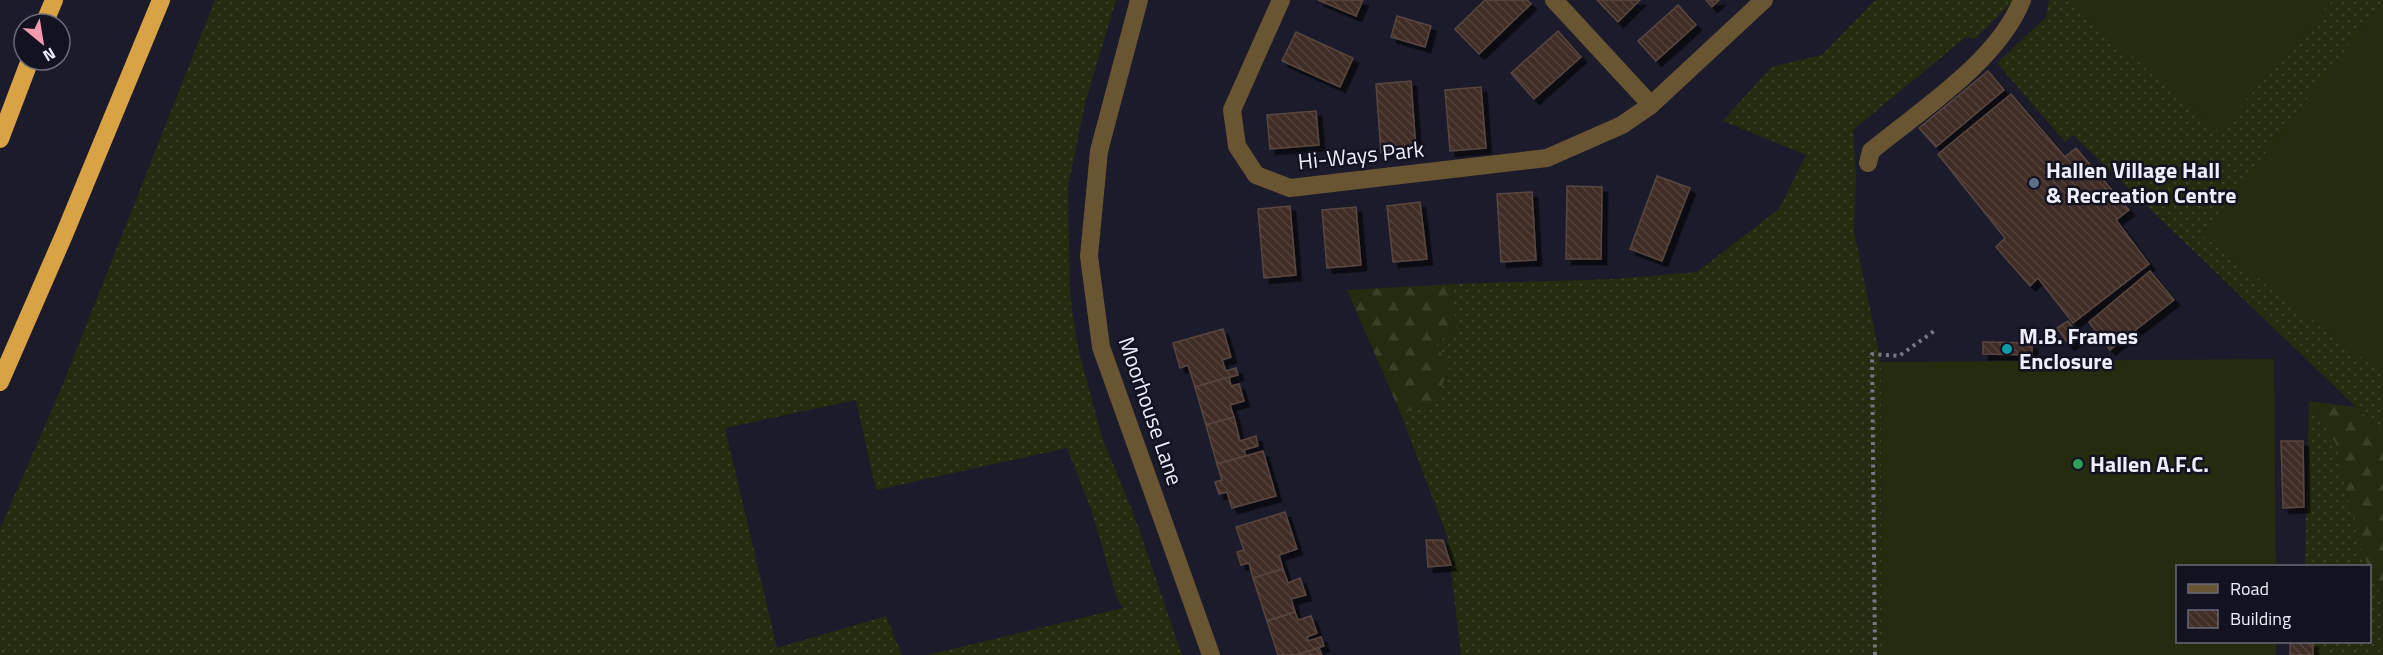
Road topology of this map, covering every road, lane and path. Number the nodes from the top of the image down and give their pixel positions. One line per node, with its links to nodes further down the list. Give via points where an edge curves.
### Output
1 (161, 0): 12 (highway)
2 (1139, 0): 13 (street, Moorhouse Lane, via 1099,152 1089,256 1101,347)
3 (1281, 0): 8 (street, Hi-Ways Park, via 1232,110 1237,146 1256,175 1290,188 1546,159 1622,125)
4 (1554, 0): 8 (street)
5 (1764, 0): 8 (street, Hi-Ways Park)
6 (2022, 0): 10 (street, via 2016,15 1984,59 1871,151)
7 (25, 72): 9 (highway)
8 (1651, 105)
9 (0, 139)
10 (1868, 163)
11 (1937, 328): 14 (path, via 1899,356 1872,354)
12 (0, 382)
13 (1211, 655)
14 (1875, 655)

